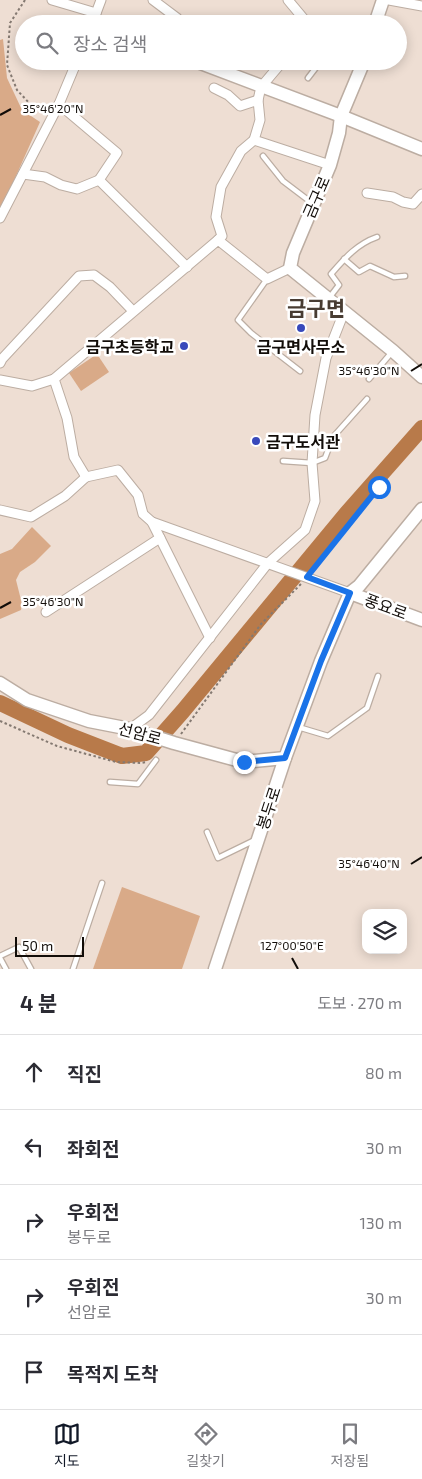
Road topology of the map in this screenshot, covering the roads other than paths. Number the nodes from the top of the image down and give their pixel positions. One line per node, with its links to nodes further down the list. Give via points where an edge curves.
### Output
1 (52, 0): 8 (street)
2 (101, 0): 9 (street)
3 (153, 0): 10 (street)
4 (288, 0): 11 (street)
5 (383, 0): 12 (street)
6 (389, 0): 7 (street)
7 (422, 6)
8 (82, 15)
9 (96, 15)
10 (173, 15)
11 (300, 15)
12 (378, 15)
13 (73, 70): 22 (street)
14 (223, 70): 19 (street)
15 (273, 70): 19 (street)
16 (314, 70): 18 (lane)
17 (357, 70): 23 (street, 금구로)
18 (308, 78)
19 (261, 87): 21 (street); 23 (street)
20 (214, 88): 21 (street, via 240,106)
21 (258, 100): 24 (street, via 260,120)
22 (59, 104): 28 (street); 29 (street, via 117,153)
23 (341, 116): 25 (street); 27 (street, 금구로)
24 (254, 140): 27 (street); 35 (street, via 240,151 221,187 216,217 222,236)
25 (422, 149)
26 (263, 156): 32 (lane, via 283,181)
27 (330, 164): 32 (street, 금구로)
28 (22, 174): 29 (street, via 45,177 61,186 77,189); 33 (street)
29 (100, 180): 37 (street)
30 (367, 193): 31 (street, via 413,204)
31 (422, 194)
32 (313, 204): 38 (street, 금구로)
33 (0, 218)
34 (378, 237): 36 (lane, via 356,248)
35 (218, 240): 37 (street); 40 (street)
36 (344, 260): 39 (lane, via 359,272 370,266 394,277); 41 (lane, via 331,274 339,285)
37 (187, 267): 42 (street)
38 (290, 268): 40 (street); 41 (street)
39 (404, 276)
40 (267, 279): 46 (lane, via 238,320)
41 (328, 299): 43 (street)
42 (133, 311): 45 (street, via 94,276 79,276); 48 (street)
43 (344, 312): 44 (street); 53 (street, via 326,358 314,415)
44 (393, 351): 47 (street); 49 (lane)
45 (0, 363)
46 (300, 371)
47 (422, 377)
48 (54, 379): 50 (street, via 32,386); 54 (street, via 67,418 74,457)
49 (369, 379)
50 (0, 380)
51 (367, 399): 53 (lane, via 333,437 325,458)
52 (283, 461): 53 (lane)
53 (312, 463): 59 (street, via 315,501 305,530)
54 (86, 477): 56 (street, via 65,496 31,517); 57 (street, via 118,470 138,495 143,514)
55 (422, 509): 60 (street)
56 (0, 510)
57 (152, 522): 58 (street); 59 (street)
58 (160, 538): 61 (street); 63 (street)
59 (271, 564): 60 (street); 63 (street)
60 (350, 593): 62 (street, 풍요로); 66 (street, 봉두로)
61 (46, 612)
62 (422, 620)
63 (210, 638): 67 (street, via 149,716)
64 (378, 676): 66 (lane, via 367,708 328,736)
65 (0, 684): 67 (street, 선암로, via 27,700 89,721)
66 (296, 727): 68 (street, 봉두로)
67 (134, 730): 68 (street, 선암로, via 244,762)
68 (285, 758): 72 (street, 봉두로)
69 (156, 760): 70 (lane, via 138,784)
70 (110, 782)
71 (207, 832): 72 (lane, via 218,858)
72 (258, 839): 78 (street, 봉두로)
73 (102, 883): 77 (lane)
74 (0, 957): 75 (lane); 76 (lane, via 19,947)
75 (6, 969)
76 (31, 969)
77 (73, 969)
78 (215, 969)

